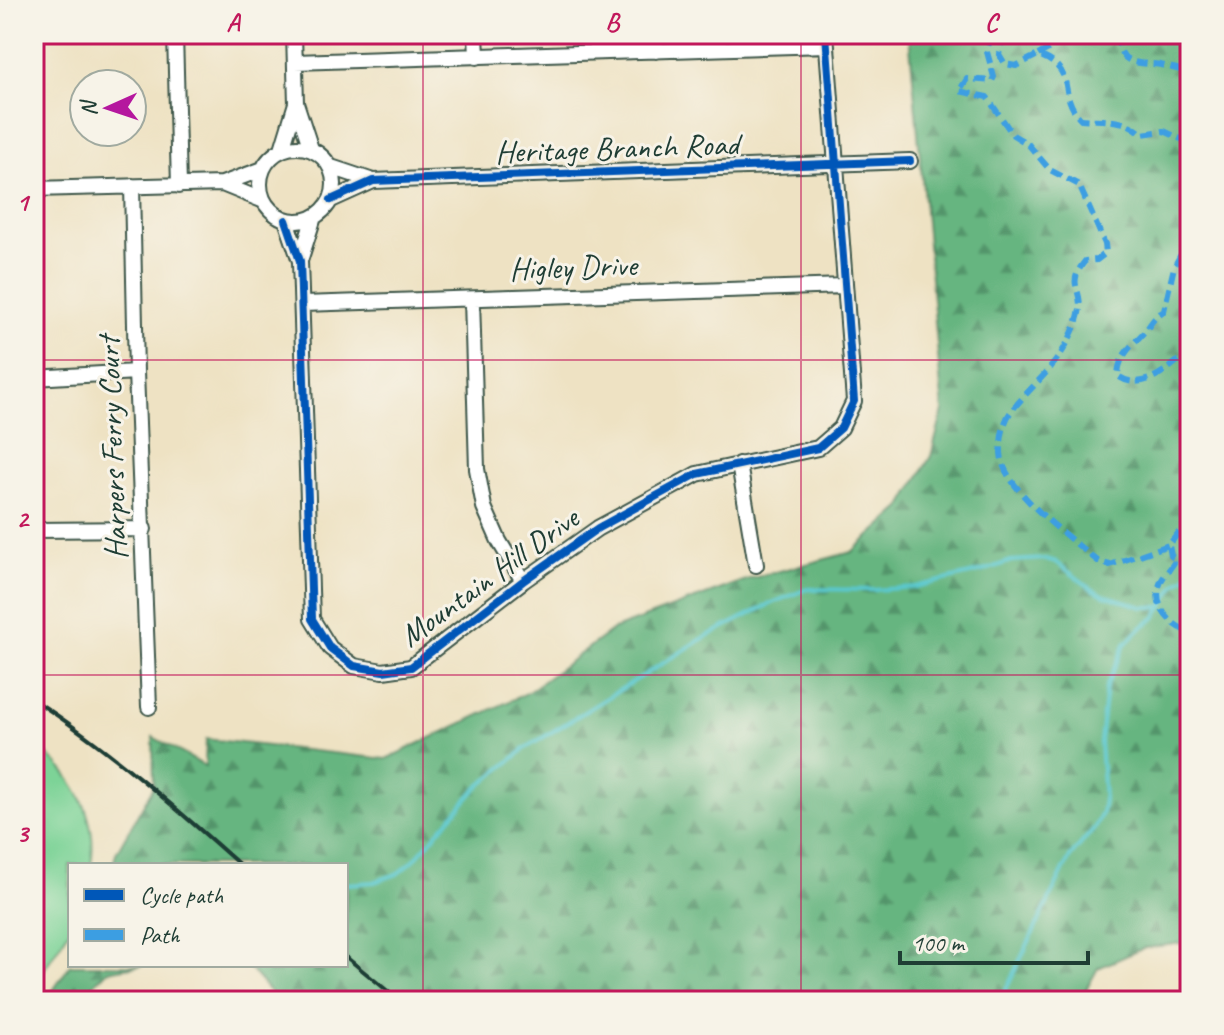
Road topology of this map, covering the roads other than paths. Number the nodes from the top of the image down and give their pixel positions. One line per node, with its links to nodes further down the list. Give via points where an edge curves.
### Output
1 (175, 34): 19 (street)
2 (294, 34): 8 (street)
3 (476, 34): 7 (street)
4 (656, 34): 6 (street)
5 (826, 40): 6 (street); 13 (street, Mountain Hill Drive)
6 (656, 51): 7 (street)
7 (477, 57): 8 (street)
8 (295, 62): 9 (street)
9 (296, 103): 10 (street); 11 (street)
10 (282, 149): 11 (street); 15 (street)
11 (311, 149): 14 (street)
12 (910, 161): 13 (street, Heritage Branch Road)
13 (837, 163): 16 (street, Heritage Branch Road); 26 (street, Mountain Hill Drive)
14 (331, 167): 16 (street, Heritage Branch Road); 21 (street)
15 (263, 169): 17 (street); 22 (street)
16 (373, 181): 21 (street, Heritage Branch Road)
17 (222, 184): 19 (street); 22 (street)
18 (132, 186): 19 (street); 20 (street); 29 (street, Harpers Ferry Court)
19 (179, 186)
20 (34, 189)
21 (331, 200): 23 (street)
22 (264, 201): 24 (street)
23 (314, 217): 24 (street); 25 (street, Mountain Hill Drive)
24 (286, 220): 25 (street, Mountain Hill Drive)
25 (300, 261): 28 (street, Mountain Hill Drive)
26 (845, 286): 27 (street, Higley Drive); 31 (street, Mountain Hill Drive, via 854,401 841,428 818,448)
27 (472, 299): 28 (street, Higley Drive); 35 (street, via 477,469 484,507)
28 (303, 304): 35 (street, Mountain Hill Drive, via 312,619 330,648 354,666 383,671 411,667)
29 (136, 372): 30 (street); 32 (street, Harpers Ferry Court)
30 (34, 378)
31 (739, 464): 34 (street); 35 (street, Mountain Hill Drive, via 697,474 644,502)
32 (144, 529): 33 (street); 36 (street, Harpers Ferry Court)
33 (34, 530)
34 (756, 565)
35 (523, 581)
36 (149, 707)

